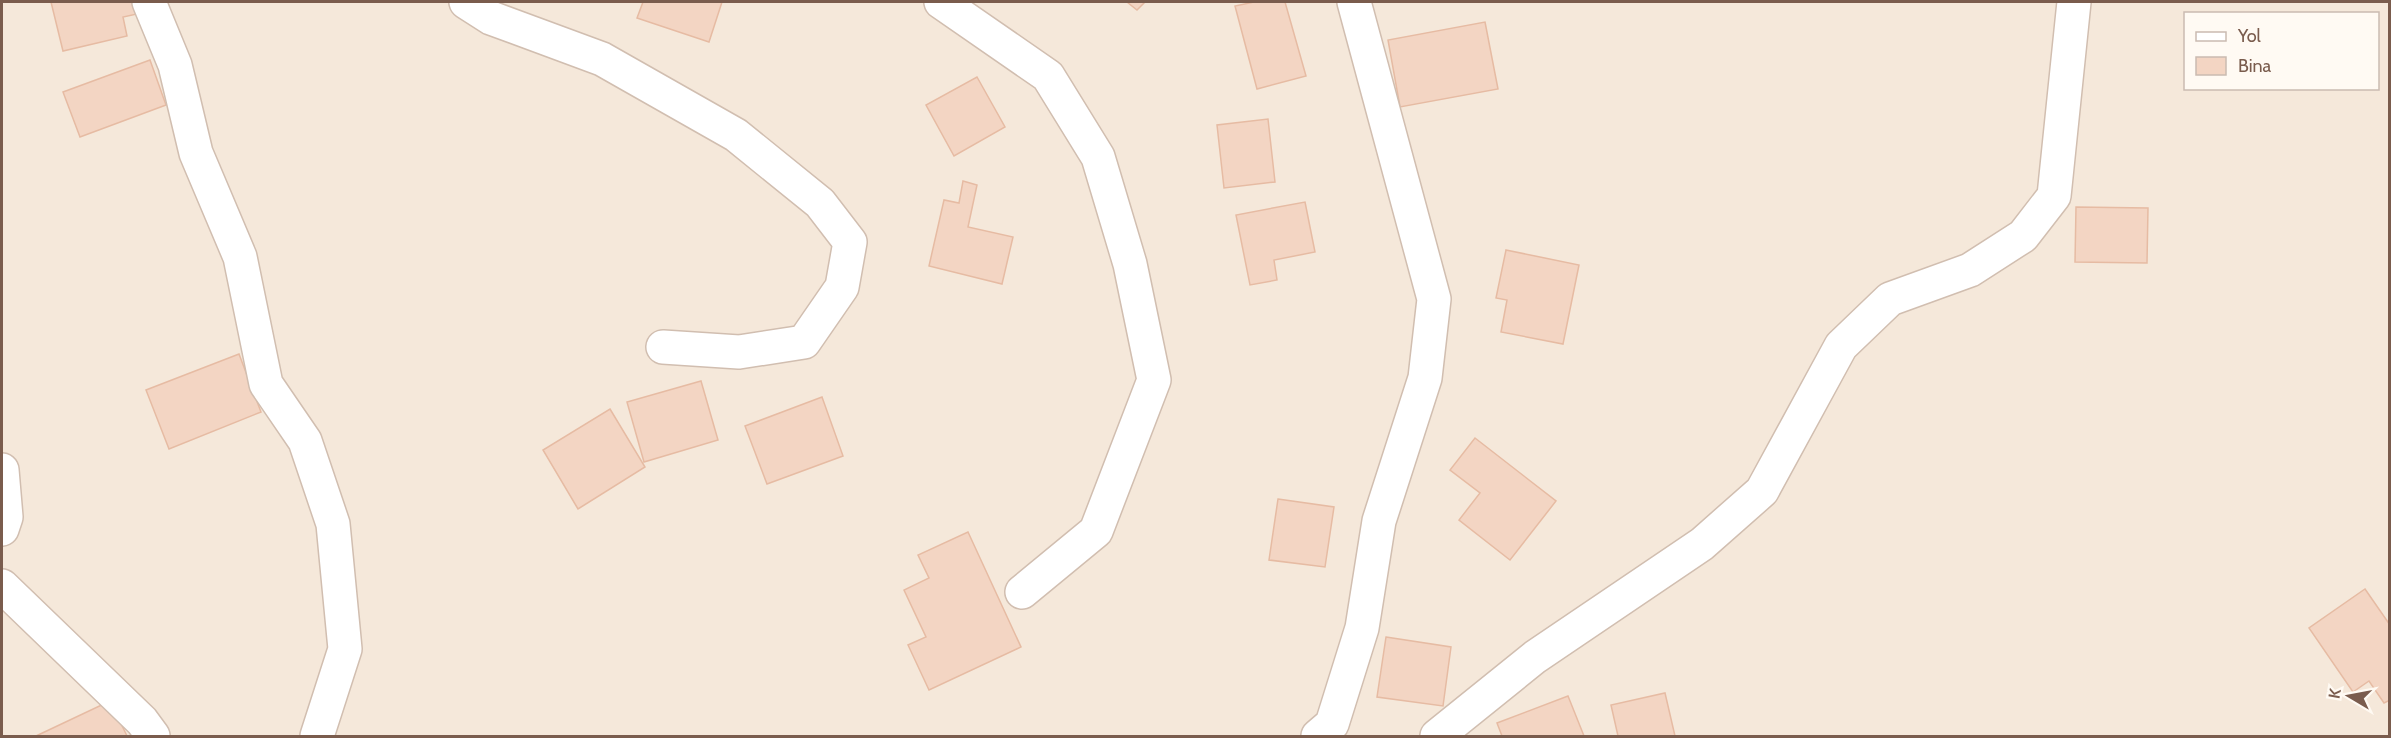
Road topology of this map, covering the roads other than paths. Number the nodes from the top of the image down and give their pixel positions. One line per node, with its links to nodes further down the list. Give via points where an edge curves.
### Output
1 (149, 2): 12 (street, via 175,65 196,153 240,257 266,384 305,441 333,524 345,649)
2 (466, 2): 6 (street, via 491,18 602,59 736,135 820,203 850,242 842,287 804,342 740,352)
3 (941, 2): 10 (street, via 1048,76 1098,157 1130,264 1154,380 1096,531)
4 (1354, 2): 13 (street, via 1434,299 1425,378 1378,520 1362,628 1332,724)
5 (2074, 2): 14 (street, via 2055,196 2023,236 1970,270 1890,298 1841,346 1762,491 1702,544 1535,657)
6 (663, 347)
7 (2, 470): 8 (street, via 6,517)
8 (2, 529)
9 (2, 586): 11 (street)
10 (1022, 592)
11 (153, 736)
12 (317, 736)
13 (1318, 736)
14 (1437, 736)

